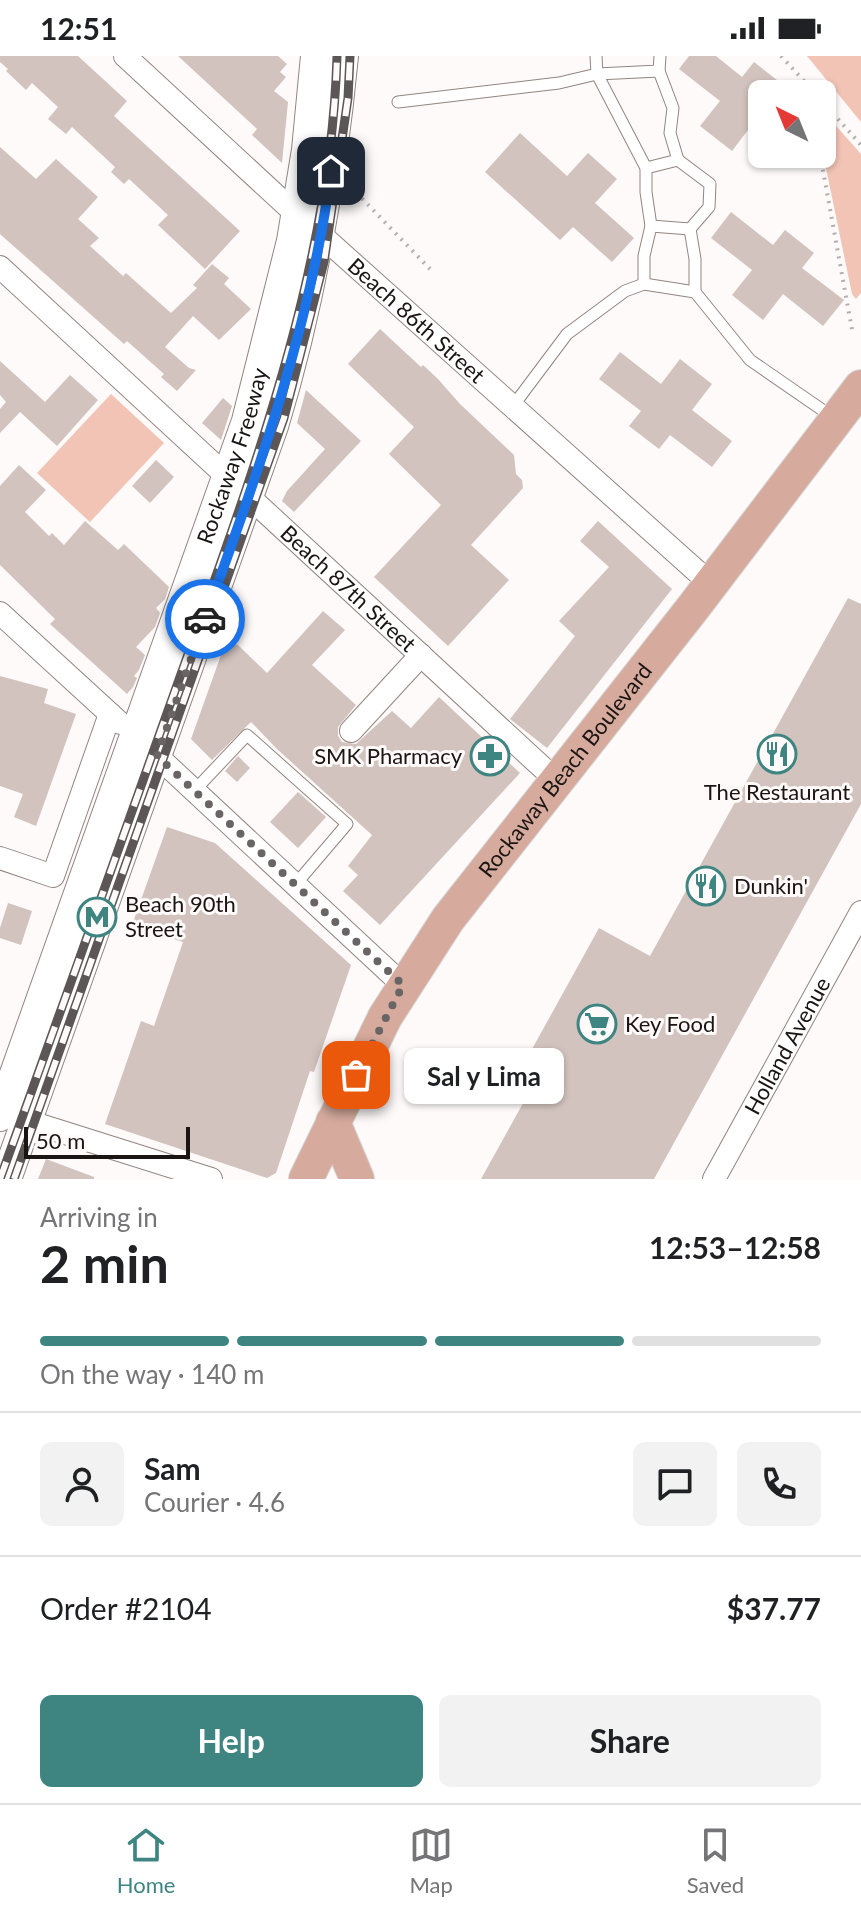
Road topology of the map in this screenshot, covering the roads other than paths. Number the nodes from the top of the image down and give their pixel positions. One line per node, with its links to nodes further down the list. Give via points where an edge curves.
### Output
1 (125, 56): 11 (street, Beach 86th Street)
2 (316, 56): 11 (street, Rockaway Freeway)
3 (343, 56): 14 (street, Rockaway Freeway)
4 (596, 56): 7 (lane)
5 (660, 56): 6 (lane)
6 (659, 71): 7 (lane); 9 (lane, via 673,108 670,133)
7 (597, 74): 8 (lane); 10 (lane)
8 (398, 102)
9 (678, 160): 10 (lane); 13 (lane, via 710,184 709,207)
10 (646, 168): 12 (lane)
11 (296, 214): 14 (lane, Beach 86th Street); 21 (street, Rockaway Freeway)
12 (651, 226): 13 (lane); 16 (lane)
13 (690, 229): 17 (lane)
14 (321, 235): 19 (street, Beach 86th Street); 21 (street, Rockaway Freeway, via 285,389)
15 (0, 267): 21 (street, Beach 87th Street)
16 (644, 284): 17 (lane); 19 (lane, via 625,291 567,334)
17 (695, 292): 20 (lane, via 750,360)
18 (861, 387): 20 (main road, Rockaway Beach Boulevard)
19 (513, 406): 22 (street, Beach 86th Street)
20 (836, 419): 22 (main road, Rockaway Beach Boulevard)
21 (239, 487): 24 (street, Beach 87th Street); 27 (street, Rockaway Freeway)
22 (711, 584): 28 (main road, Rockaway Beach Boulevard)
23 (0, 613): 25 (street)
24 (421, 655): 26 (street); 28 (street, Beach 87th Street)
25 (110, 714): 27 (street); 30 (street, via 53,876)
26 (351, 731)
27 (146, 746): 29 (street); 34 (street, Rockaway Freeway)
28 (557, 781): 33 (main road, Rockaway Beach Boulevard, via 463,898)
29 (194, 791): 31 (street); 31 (lane, via 247,735 347,824)
30 (0, 858)
31 (295, 885): 33 (street)
32 (861, 912): 40 (street, Holland Avenue)
33 (403, 985): 35 (main road, Rockaway Beach Boulevard)
34 (7, 1116): 36 (street, Rockaway Freeway); 37 (street)
35 (333, 1122): 38 (main road, Rockaway Beach Boulevard); 39 (main road)
36 (6, 1179)
37 (211, 1179)
38 (306, 1179)
39 (357, 1179)
40 (714, 1179)

